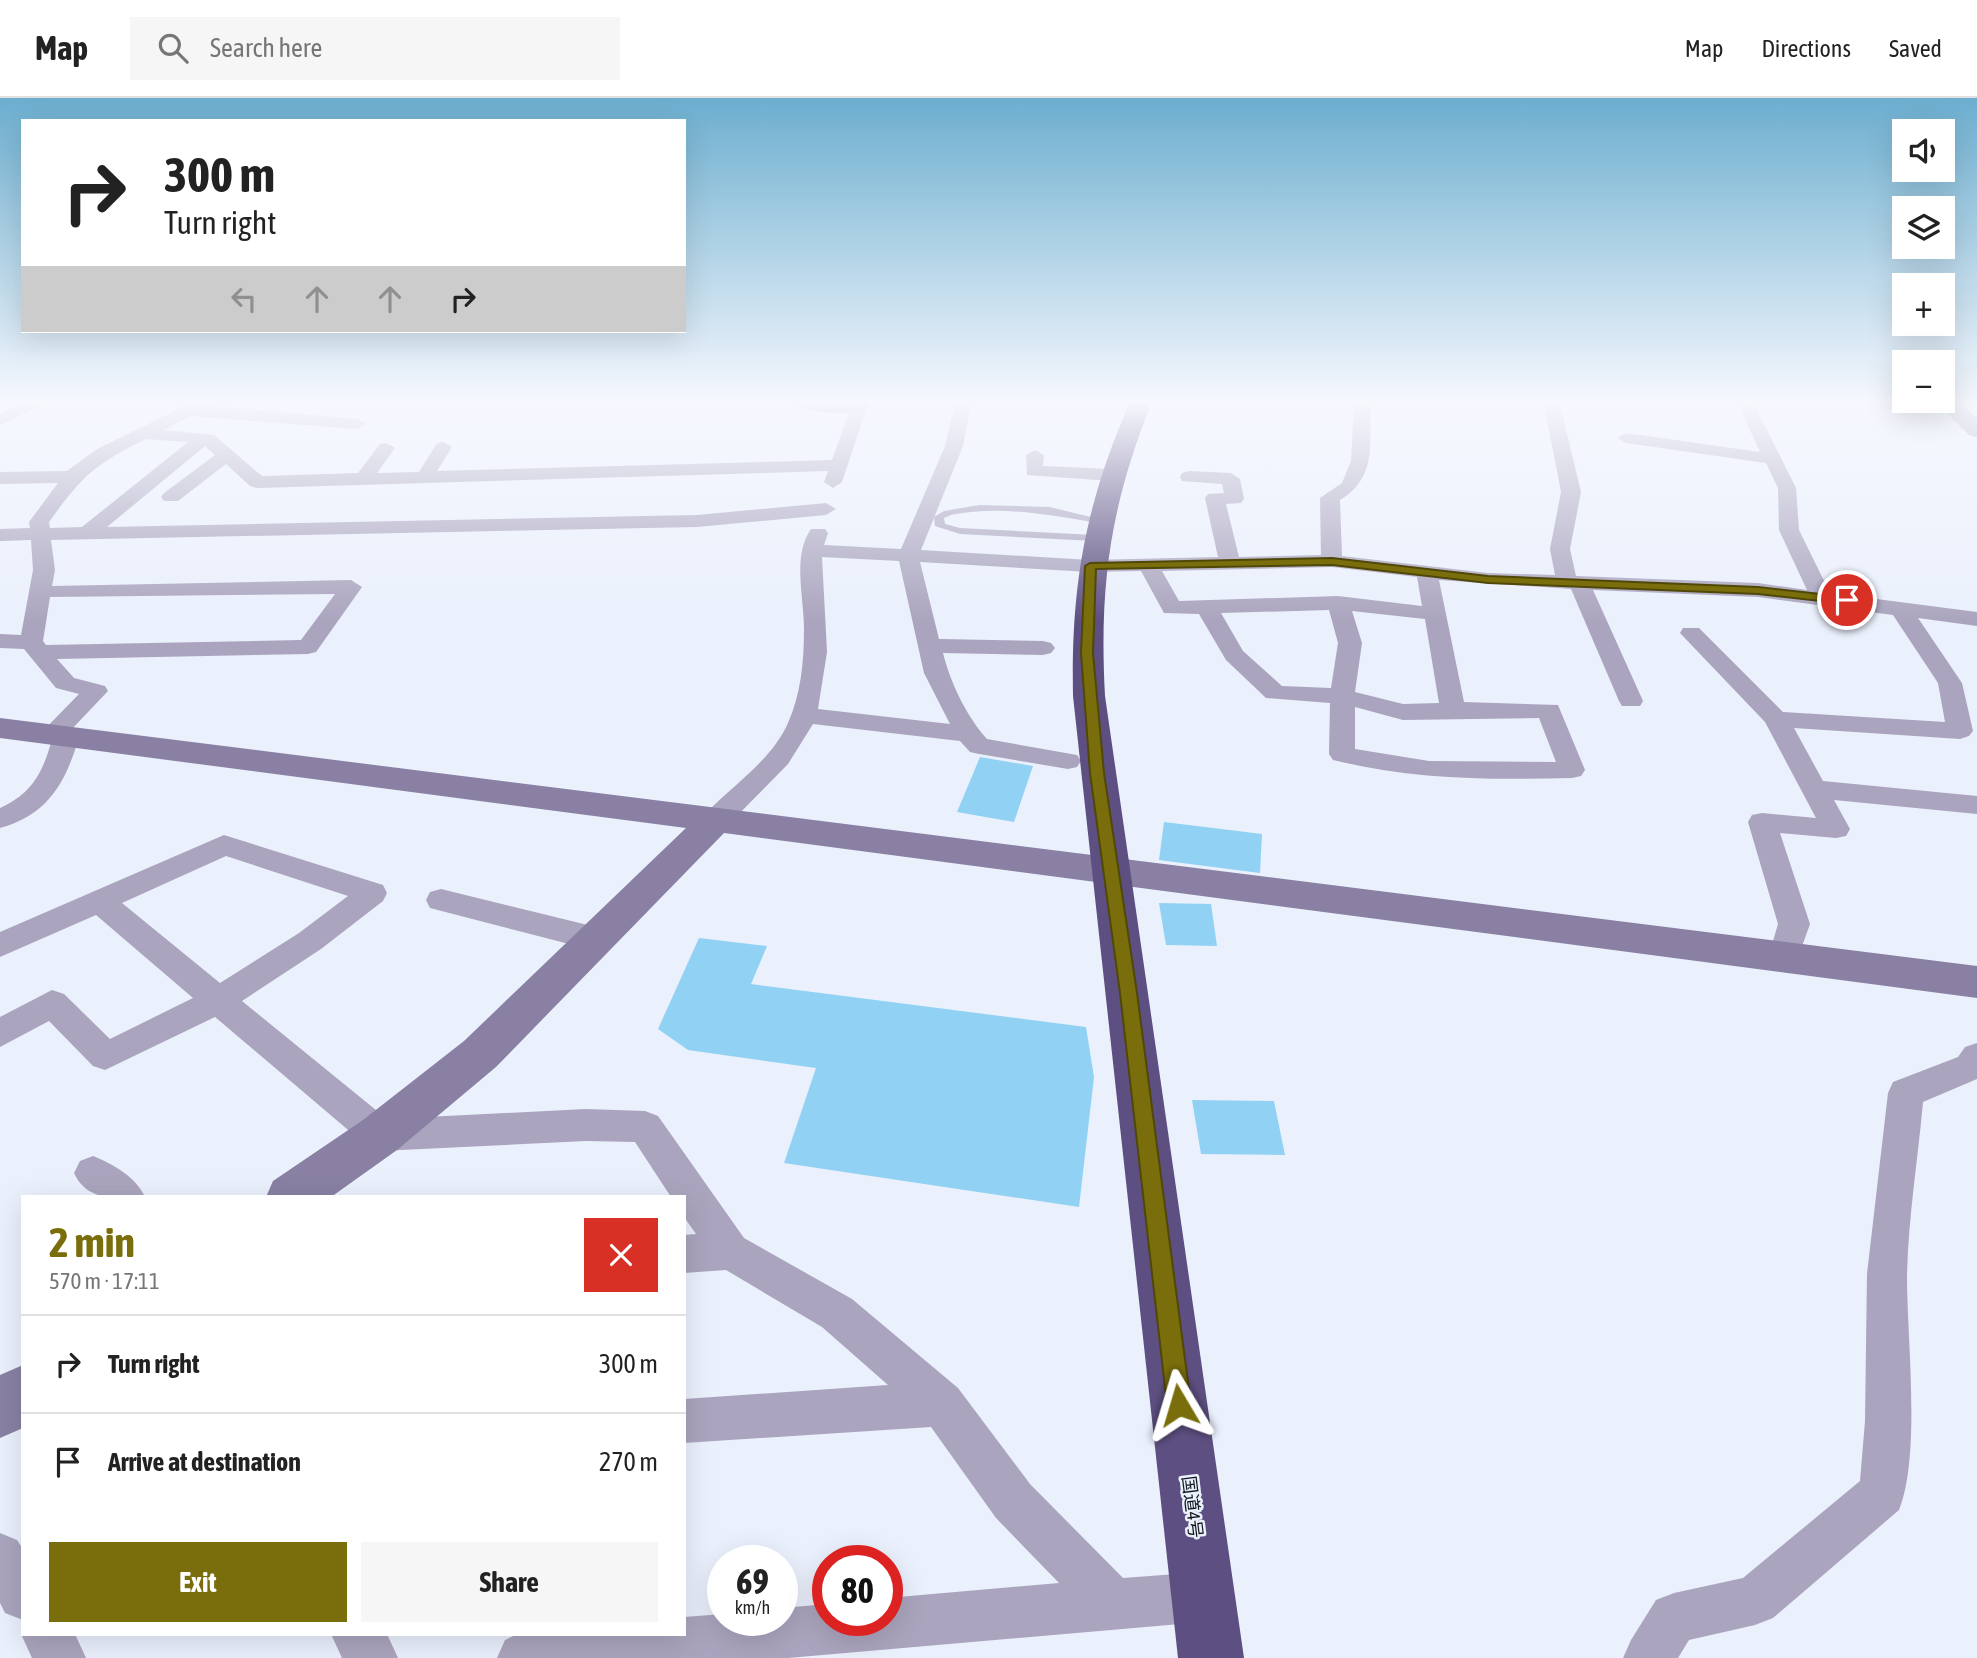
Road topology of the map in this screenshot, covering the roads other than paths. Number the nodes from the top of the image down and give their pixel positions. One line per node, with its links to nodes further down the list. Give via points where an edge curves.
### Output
1 (72, 477): 13 (street); 21 (street, via 39,523)
2 (156, 477): 22 (street)
3 (197, 477): 16 (street)
4 (251, 477): 15 (street, via 257,482)
5 (462, 477): 14 (street)
6 (835, 477): 18 (street)
7 (941, 477): 25 (street)
8 (1111, 477): 19 (highway, 国道4号)
9 (1189, 477): 27 (street, via 1231,479 1234,499 1215,498)
10 (1354, 477): 26 (street, via 1350,486 1330,498)
11 (1568, 477): 31 (street, via 1571,492 1560,549)
12 (1782, 477): 33 (street, via 1787,488 1789,530)
13 (0, 478)
14 (424, 478): 15 (street)
15 (363, 479)
16 (171, 496)
17 (979, 508): 19 (lane, via 1062,512); 20 (lane, via 960,515 956,522); 20 (lane, via 954,509 939,517 940,526)
18 (826, 509): 22 (street, via 698,521); 24 (street)
19 (1097, 529): 20 (lane); 29 (highway, 国道4号)
20 (960, 531)
21 (39, 534): 22 (street); 23 (street); 42 (street, via 44,570)
22 (85, 534)
23 (0, 535)
24 (811, 550): 25 (street); 47 (street, via 817,671)
25 (908, 556): 29 (street); 41 (street)
26 (1332, 561): 27 (street); 30 (street)
27 (1230, 562): 28 (street)
28 (1147, 564): 29 (street); 35 (street, via 1172,608)
29 (1090, 566): 58 (highway, 国道4号, via 1089,696)
30 (1427, 573): 31 (street); 37 (street)
31 (1574, 584): 33 (street, via 1758,590); 45 (street)
32 (55, 592): 42 (street, via 351,587 308,648)
33 (1821, 597): 36 (street)
34 (1338, 603): 35 (street); 37 (street); 44 (street, via 1350,643)
35 (1206, 607): 44 (street, via 1234,655 1275,693)
36 (1899, 607): 38 (street); 50 (street, via 1950,683)
37 (1437, 614): 46 (street)
38 (1977, 619)
39 (1691, 633): 48 (street)
40 (0, 641): 42 (street)
41 (930, 646): 43 (street); 51 (street, via 936,673)
42 (36, 647): 52 (street, via 65,683 96,691)
43 (1042, 648)
44 (1342, 696): 46 (street, via 1403,712); 46 (street, via 1342,754 1386,767 1436,773 1572,770 1549,710)
45 (1631, 701)
46 (1453, 710)
47 (803, 715): 51 (street); 57 (street, via 786,748)
48 (1776, 719): 50 (street); 54 (street)
49 (0, 729): 52 (street)
50 (1968, 733)
51 (968, 734): 53 (street, via 979,746)
52 (59, 736): 56 (street, via 54,779 31,806); 57 (street)
53 (1068, 761)
54 (1815, 789): 55 (street); 63 (street, via 1836,828 1762,822 1794,923)
55 (1977, 805)
56 (0, 819)
57 (715, 821): 58 (street); 61 (street)
58 (1111, 872): 63 (street); 80 (highway, 国道4号)
59 (441, 900): 61 (street)
60 (99, 901): 62 (street); 65 (street); 65 (street, via 224,845 372,893)
61 (596, 939): 68 (street, via 480,1054)
62 (0, 945)
63 (1784, 958): 64 (street)
64 (1977, 982)
65 (218, 1001): 66 (street, via 105,1056 52,1003); 68 (street)
66 (0, 1034)
67 (1977, 1057): 88 (street, via 1970,1067 1906,1093 1887,1274 1882,1493 1755,1600 1674,1618)
68 (380, 1135): 71 (street); 72 (street, via 586,1125 645,1127)
69 (93, 1173): 70 (street)
70 (123, 1195)
71 (294, 1195)
72 (730, 1251): 73 (street); 75 (street, via 837,1313)
73 (686, 1254)
74 (21, 1393): 76 (street)
75 (942, 1404): 77 (street); 81 (street, via 1013,1501)
76 (0, 1409)
77 (686, 1421)
78 (0, 1557): 79 (street)
79 (21, 1592)
80 (1203, 1597): 81 (street); 87 (highway, 国道4号)
81 (1114, 1604): 86 (street)
82 (47, 1636): 84 (street)
83 (357, 1636): 85 (street)
84 (60, 1658)
85 (372, 1658)
86 (523, 1658)
87 (1211, 1658)
88 (1649, 1658)

